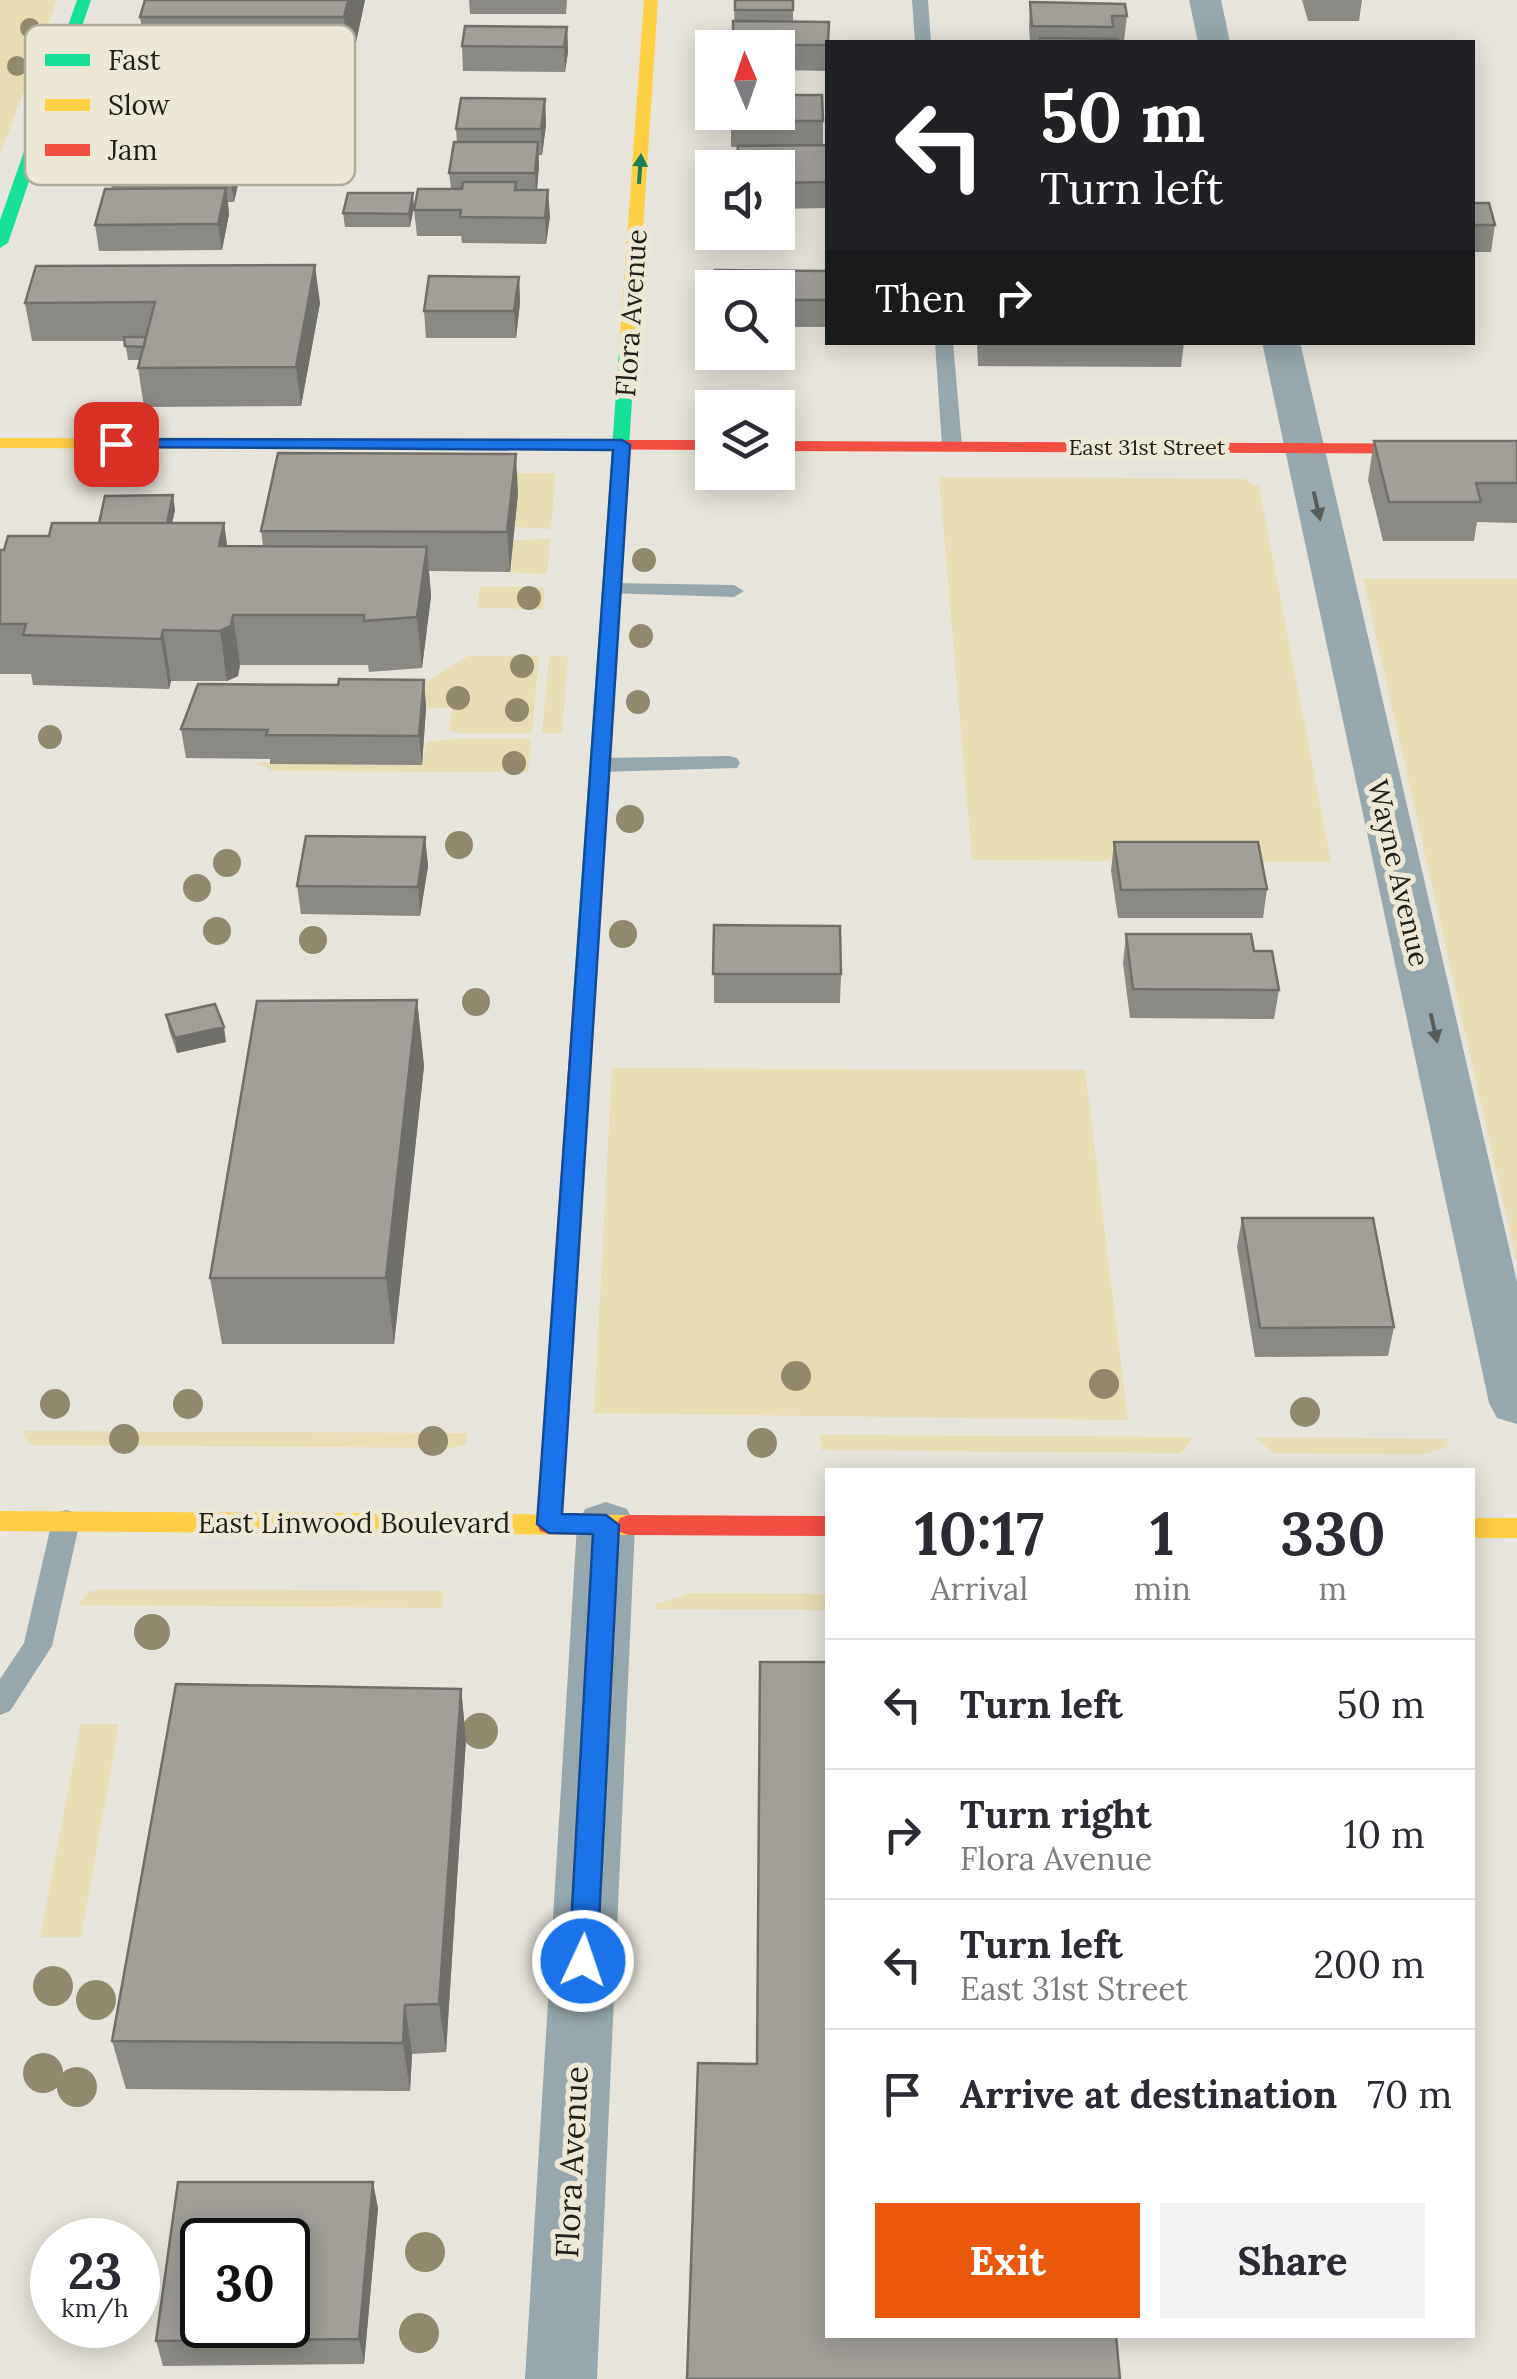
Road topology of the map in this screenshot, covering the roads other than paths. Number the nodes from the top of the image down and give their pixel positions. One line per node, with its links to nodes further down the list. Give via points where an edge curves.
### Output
1 (84, 0): 5 (main road)
2 (651, 0): 13 (main road, Flora Avenue, one-way to 2)
3 (920, 0): 6 (lane)
4 (1205, 0): 7 (street)
5 (75, 25)
6 (923, 40)
7 (1214, 40)
8 (25, 171): 9 (main road)
9 (0, 243)
10 (944, 345): 16 (lane)
11 (1282, 345): 17 (street, Wayne Avenue)
12 (0, 444): 13 (main road)
13 (622, 445): 14 (main road); 19 (main road, Flora Avenue)
14 (695, 446)
15 (795, 446): 16 (main road, East 31st Street)
16 (952, 446): 17 (main road, East 31st Street)
17 (1304, 448): 18 (main road, East 31st Street); 23 (street, Wayne Avenue, one-way to 23)
18 (1517, 449)
19 (612, 589): 20 (lane); 22 (main road, Flora Avenue)
20 (734, 591)
21 (729, 763): 22 (lane)
22 (600, 765): 26 (main road, Flora Avenue)
23 (1517, 1403)
24 (0, 1521): 25 (main road, East Linwood Boulevard)
25 (66, 1521): 26 (main road, East Linwood Boulevard); 30 (lane, via 38,1646)
26 (578, 1524): 27 (main road, East Linwood Boulevard); 31 (street, Flora Avenue)
27 (825, 1526)
28 (1475, 1528): 29 (main road)
29 (1517, 1528)
30 (0, 1703)
31 (560, 2379)

